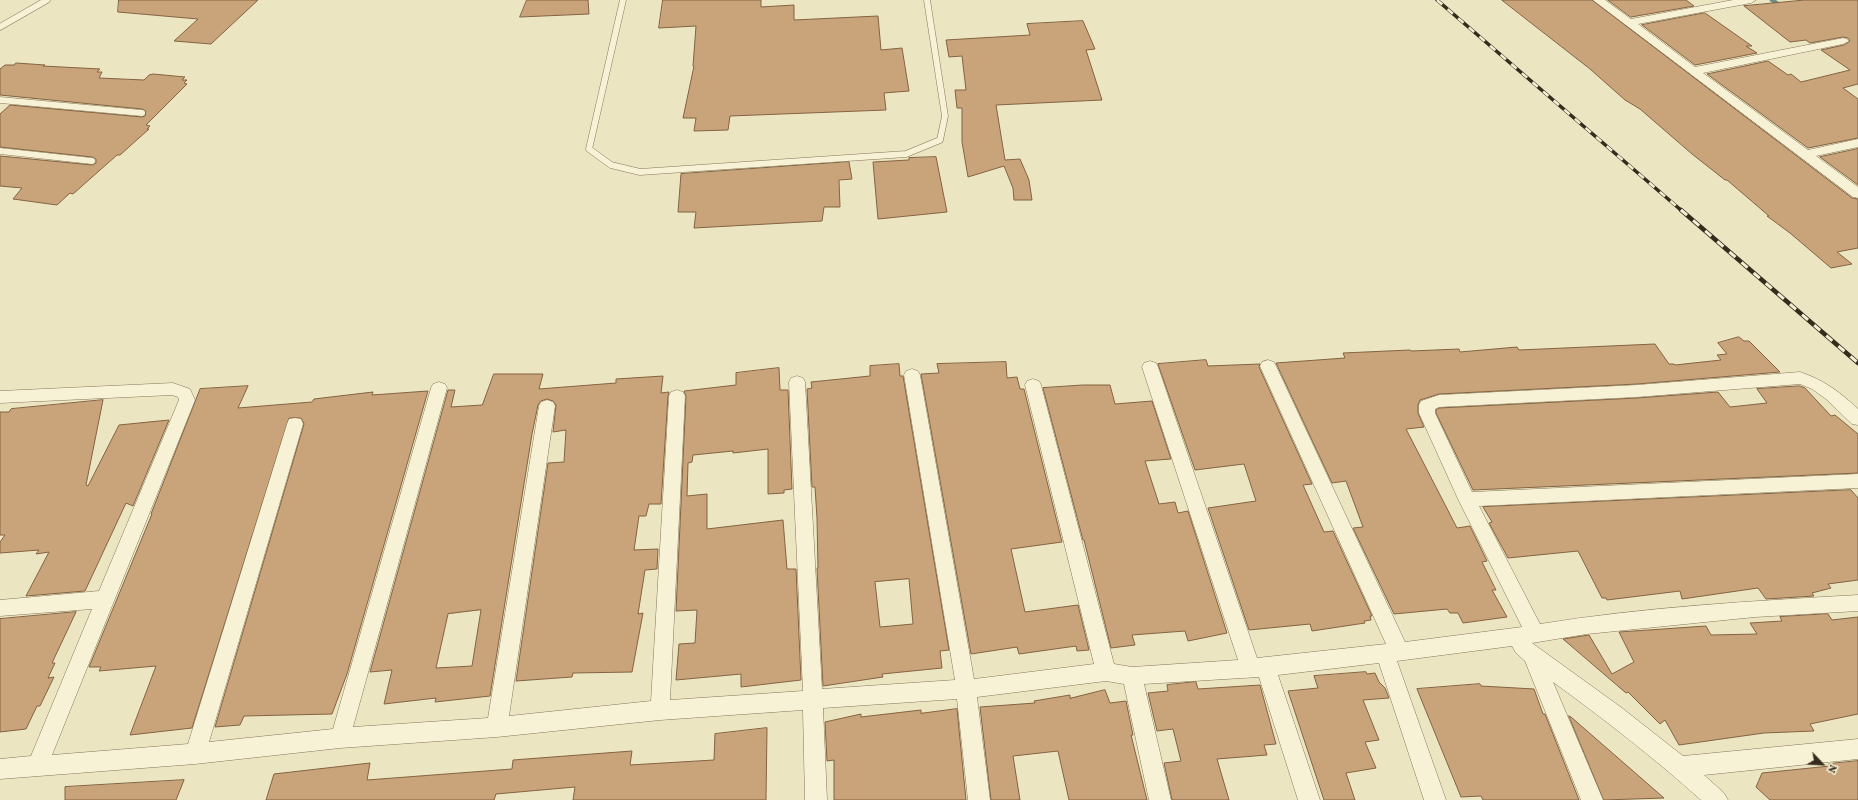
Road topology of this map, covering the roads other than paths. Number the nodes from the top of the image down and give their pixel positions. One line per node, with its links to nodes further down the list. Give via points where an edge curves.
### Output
1 (47, 0): 7 (lane)
2 (623, 0): 3 (lane, via 589,149 611,165 640,172 906,154 940,140 945,116)
3 (927, 0)
4 (1598, 0): 6 (street)
5 (1751, 0): 6 (street)
6 (1628, 23): 9 (street)
7 (0, 27)
8 (1842, 41): 9 (street)
9 (1693, 71): 14 (street)
10 (0, 100): 11 (lane)
11 (142, 113)
12 (1858, 143): 14 (street)
13 (0, 151): 15 (lane)
14 (1805, 155): 16 (street)
15 (92, 161)
16 (1858, 194)
17 (1268, 366): 34 (street)
18 (1150, 367): 36 (street)
19 (912, 375): 39 (street)
20 (797, 382): 40 (street)
21 (1033, 385): 37 (street)
22 (439, 388): 43 (street)
23 (677, 396): 41 (street)
24 (0, 397): 30 (street, via 173,389 184,393 187,400)
25 (547, 406): 42 (street)
26 (1858, 420): 29 (street, via 1827,389 1800,378 1637,391 1439,401 1427,405 1427,413)
27 (295, 424): 45 (street)
28 (1858, 481): 29 (street)
29 (1467, 500): 33 (street)
30 (106, 599): 32 (street); 46 (street)
31 (1858, 603): 33 (street, via 1747,610 1587,625)
32 (0, 608)
33 (1526, 635): 34 (street); 35 (street, via 1523,647)
34 (1392, 652): 36 (street); 53 (street)
35 (1532, 655): 47 (street); 54 (street)
36 (1258, 667): 38 (street); 52 (street)
37 (1106, 672): 38 (street); 39 (street)
38 (1132, 676): 51 (street)
39 (966, 689): 40 (street); 50 (street)
40 (813, 700): 41 (street); 49 (street)
41 (660, 710): 42 (street)
42 (497, 727): 43 (street)
43 (340, 738): 45 (street)
44 (1858, 749): 47 (street)
45 (195, 754): 46 (street)
46 (37, 766): 48 (street)
47 (1680, 766): 55 (street)
48 (0, 769)
49 (816, 800)
50 (979, 800)
51 (1160, 800)
52 (1309, 800)
53 (1435, 800)
54 (1592, 800)
55 (1717, 800)

